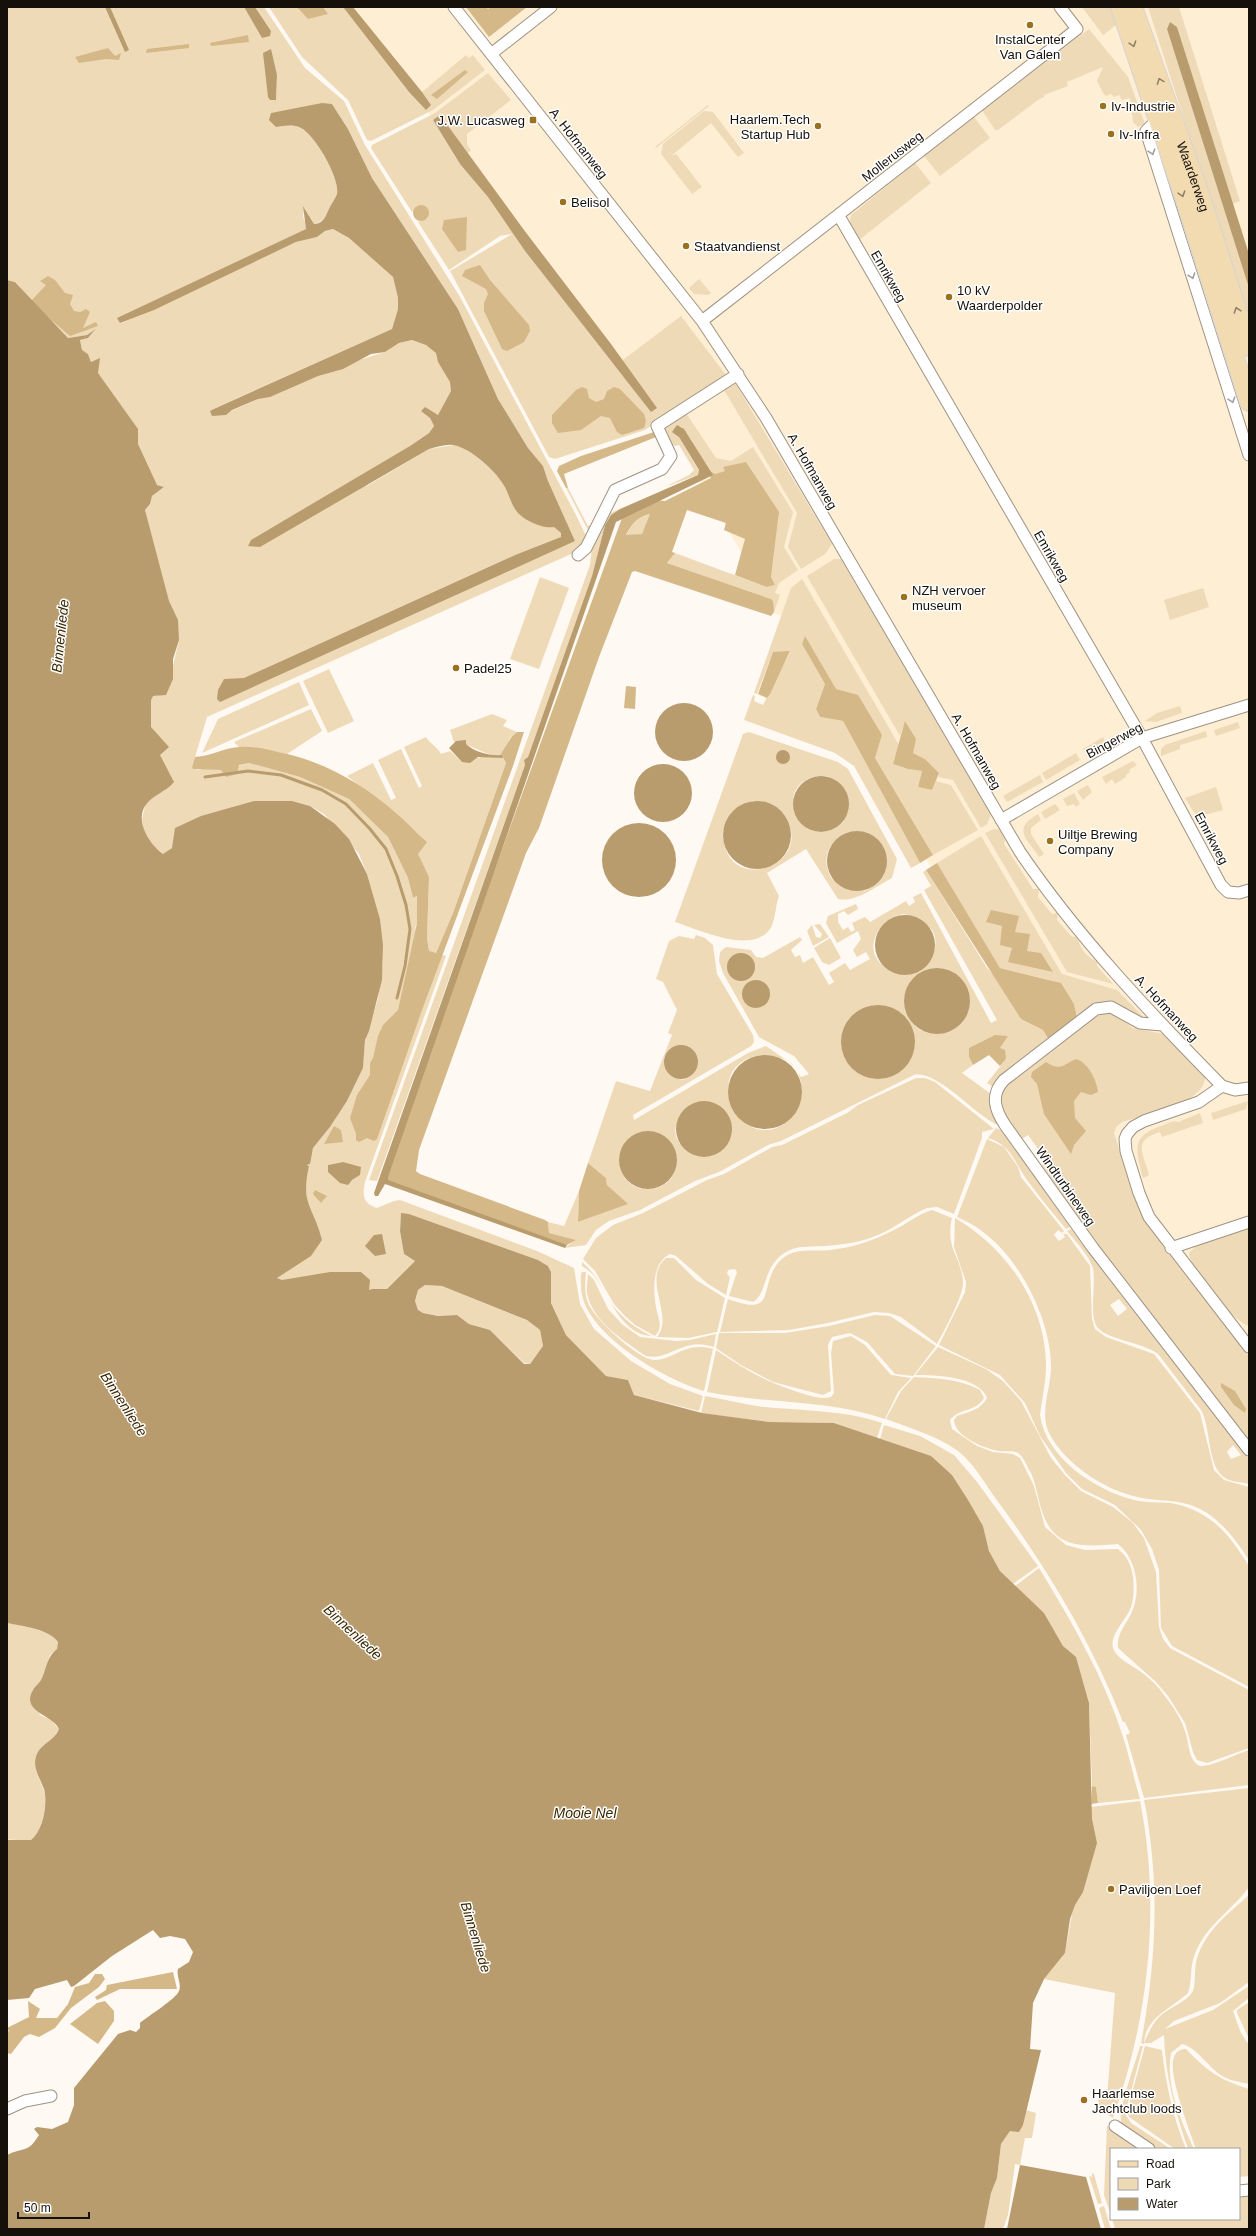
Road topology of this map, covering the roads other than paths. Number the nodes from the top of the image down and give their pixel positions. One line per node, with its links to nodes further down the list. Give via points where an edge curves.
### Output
1 (454, 7): 6 (street, A. Hofmanweg)
2 (551, 7): 6 (street)
3 (1060, 7): 8 (street, Mollerusweg, via 1077,29)
4 (1120, 7): 7 (main road, Waarderweg, one-way to 7)
5 (1133, 7): 10 (main road, Waarderweg, one-way to 5, via 1202,197)
6 (491, 54): 9 (street, A. Hofmanweg)
7 (1158, 119): 12 (main road, Waarderweg, one-way to 12); 13 (street, one-way to 13, via 1146,131)
8 (839, 216): 9 (street, Mollerusweg); 16 (street, Emrikweg)
9 (702, 322): 11 (street, A. Hofmanweg)
10 (1249, 347)
11 (738, 374): 14 (street, via 657,426 671,456 662,469 615,490 586,548); 17 (street, A. Hofmanweg)
12 (1249, 402)
13 (1249, 455)
14 (578, 555)
15 (1249, 705): 16 (street, Bingerweg)
16 (1142, 738): 17 (street, Bingerweg); 18 (street, Emrikweg, via 1221,885 1228,892 1239,893)
17 (1001, 820): 19 (street, A. Hofmanweg, via 1060,907)
18 (1249, 890)
19 (1162, 1025): 20 (street, A. Hofmanweg); 25 (street, Windturbineweg, via 1140,1023 1111,1007 1096,1009 1004,1080 997,1090 996,1107 1005,1125 1093,1248)
20 (1222, 1086): 21 (street, via 1234,1090); 23 (street, via 1206,1098 1144,1121 1133,1127 1124,1139 1142,1203)
21 (1249, 1088)
22 (1249, 1222): 23 (street)
23 (1171, 1248): 24 (street)
24 (1247, 1343)
25 (1249, 1450)
26 (51, 2096): 27 (street, via 25,2101)
27 (7, 2109)
28 (1115, 2126): 29 (street)
29 (1148, 2148)

